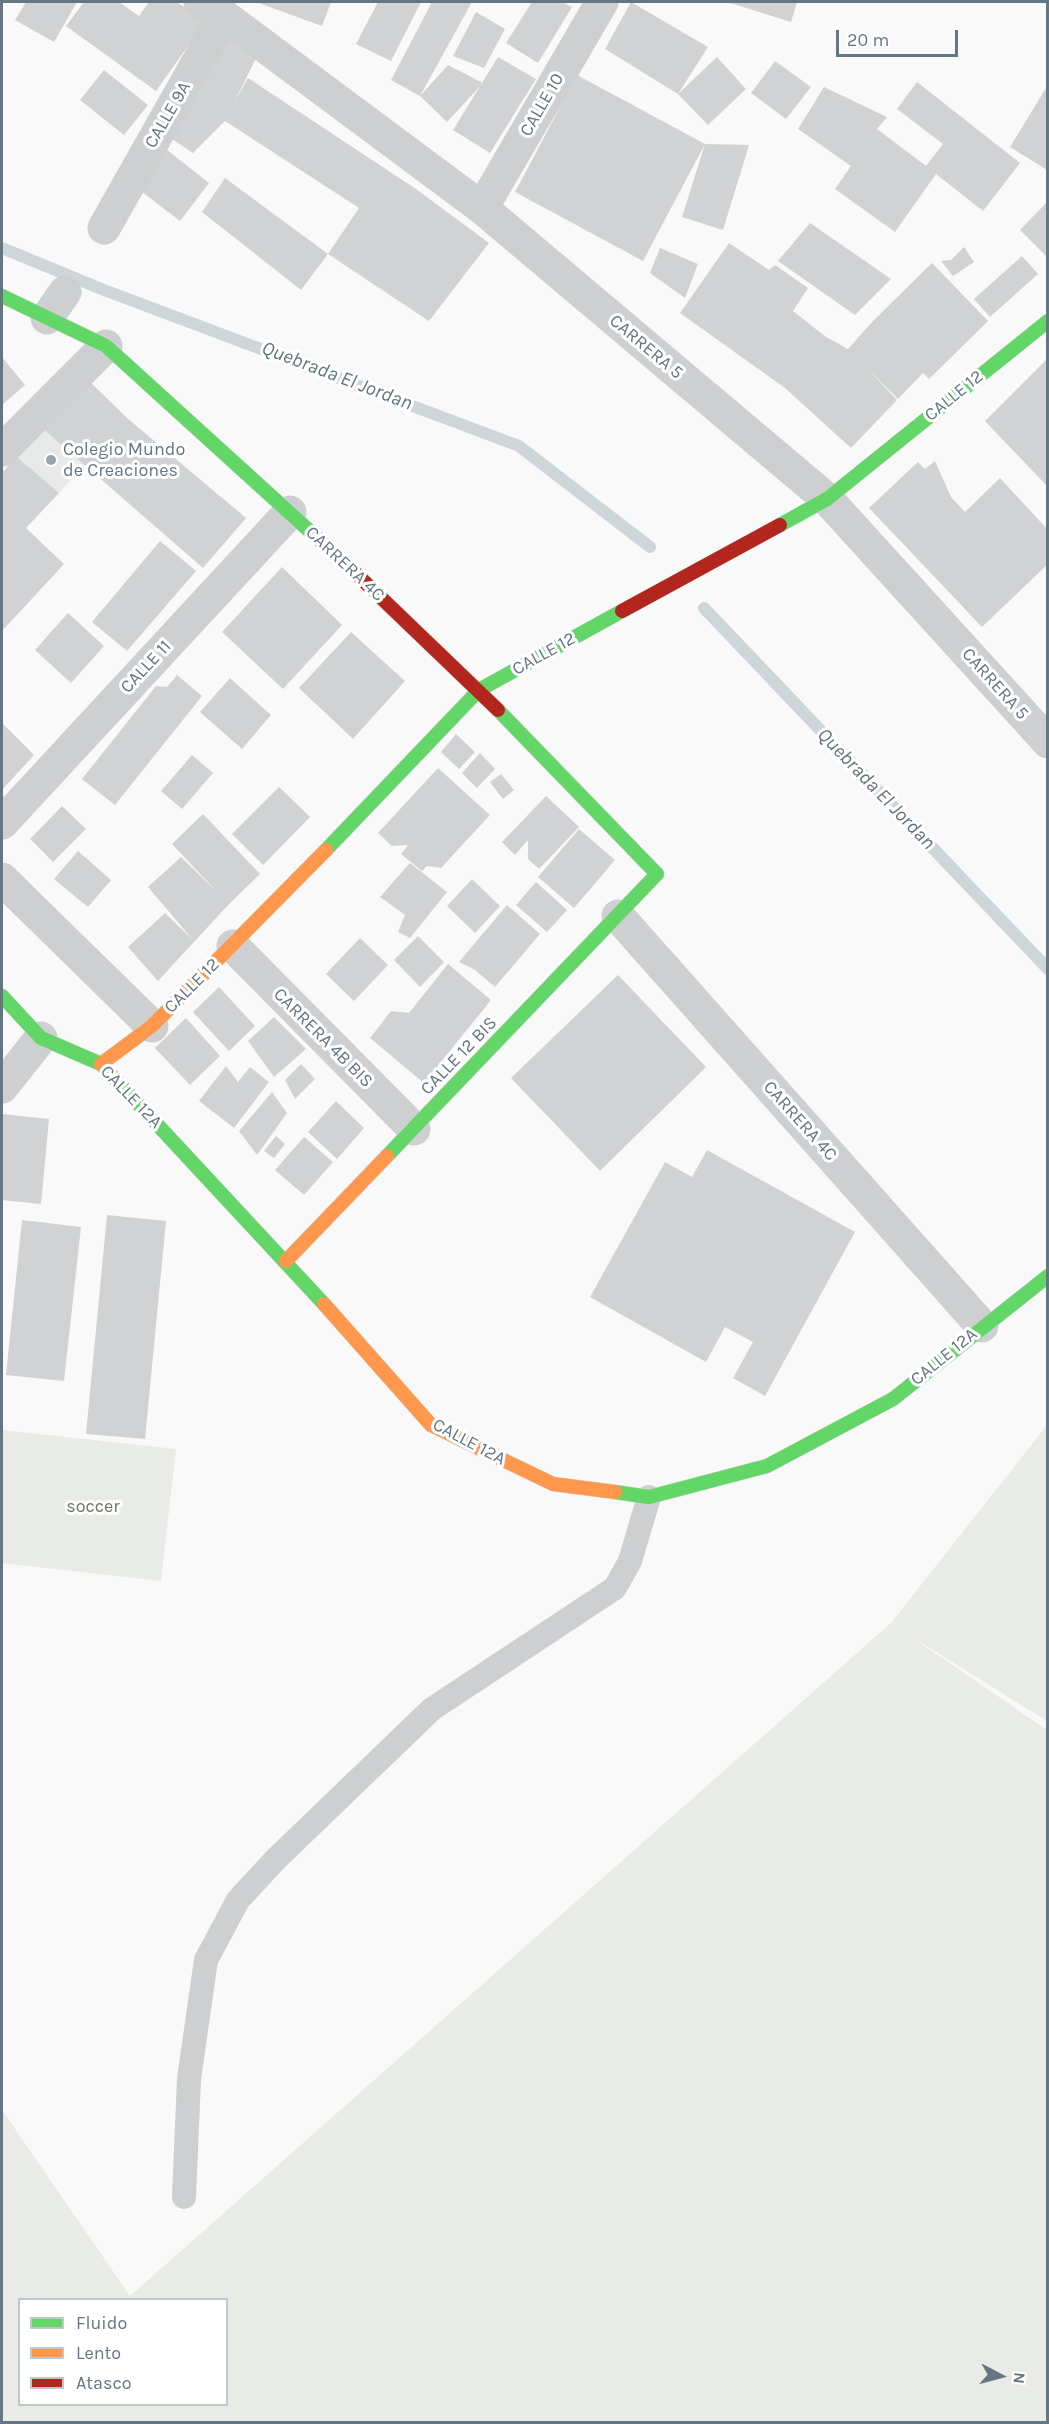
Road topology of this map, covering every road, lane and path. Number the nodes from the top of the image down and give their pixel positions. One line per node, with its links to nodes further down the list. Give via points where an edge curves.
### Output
1 (602, 2): 3 (street, CALLE 10)
2 (219, 6): 3 (street, CARRERA 5); 4 (street, CALLE 9A)
3 (482, 208): 9 (street, CARRERA 5)
4 (104, 228)
5 (2, 296): 7 (street, CARRERA 4C, via 56,305)
6 (1047, 321): 9 (street, CALLE 12)
7 (106, 346): 8 (street); 10 (street, CARRERA 4C)
8 (2, 450)
9 (827, 499): 11 (street, CALLE 12); 12 (street, CARRERA 5)
10 (290, 512): 11 (street, CARRERA 4C); 13 (street, CALLE 11)
11 (478, 690): 14 (street, CARRERA 4C); 17 (street, CALLE 12)
12 (1047, 741)
13 (2, 822)
14 (657, 874): 16 (street, CALLE 12 BIS)
15 (2, 879): 19 (street)
16 (618, 916): 23 (street, CALLE 12 BIS); 26 (street, CARRERA 4C)
17 (232, 946): 19 (street, CALLE 12); 23 (street, CARRERA 4B BIS)
18 (2, 996): 20 (street, CALLE 12A)
19 (152, 1026): 21 (street, CALLE 12)
20 (41, 1038): 21 (street, CALLE 12A); 22 (street)
21 (101, 1064): 24 (street, CALLE 12A)
22 (2, 1087)
23 (414, 1129): 24 (street, CALLE 12 BIS)
24 (286, 1261): 27 (street, CALLE 12A, via 431,1425 553,1484)
25 (1047, 1276): 26 (street, CALLE 12A)
26 (982, 1326): 27 (street, CALLE 12A, via 893,1399 767,1466)
27 (649, 1497): 28 (lane, via 630,1561 615,1588 432,1709 238,1900 206,1960 189,2079)
28 (184, 2197)

